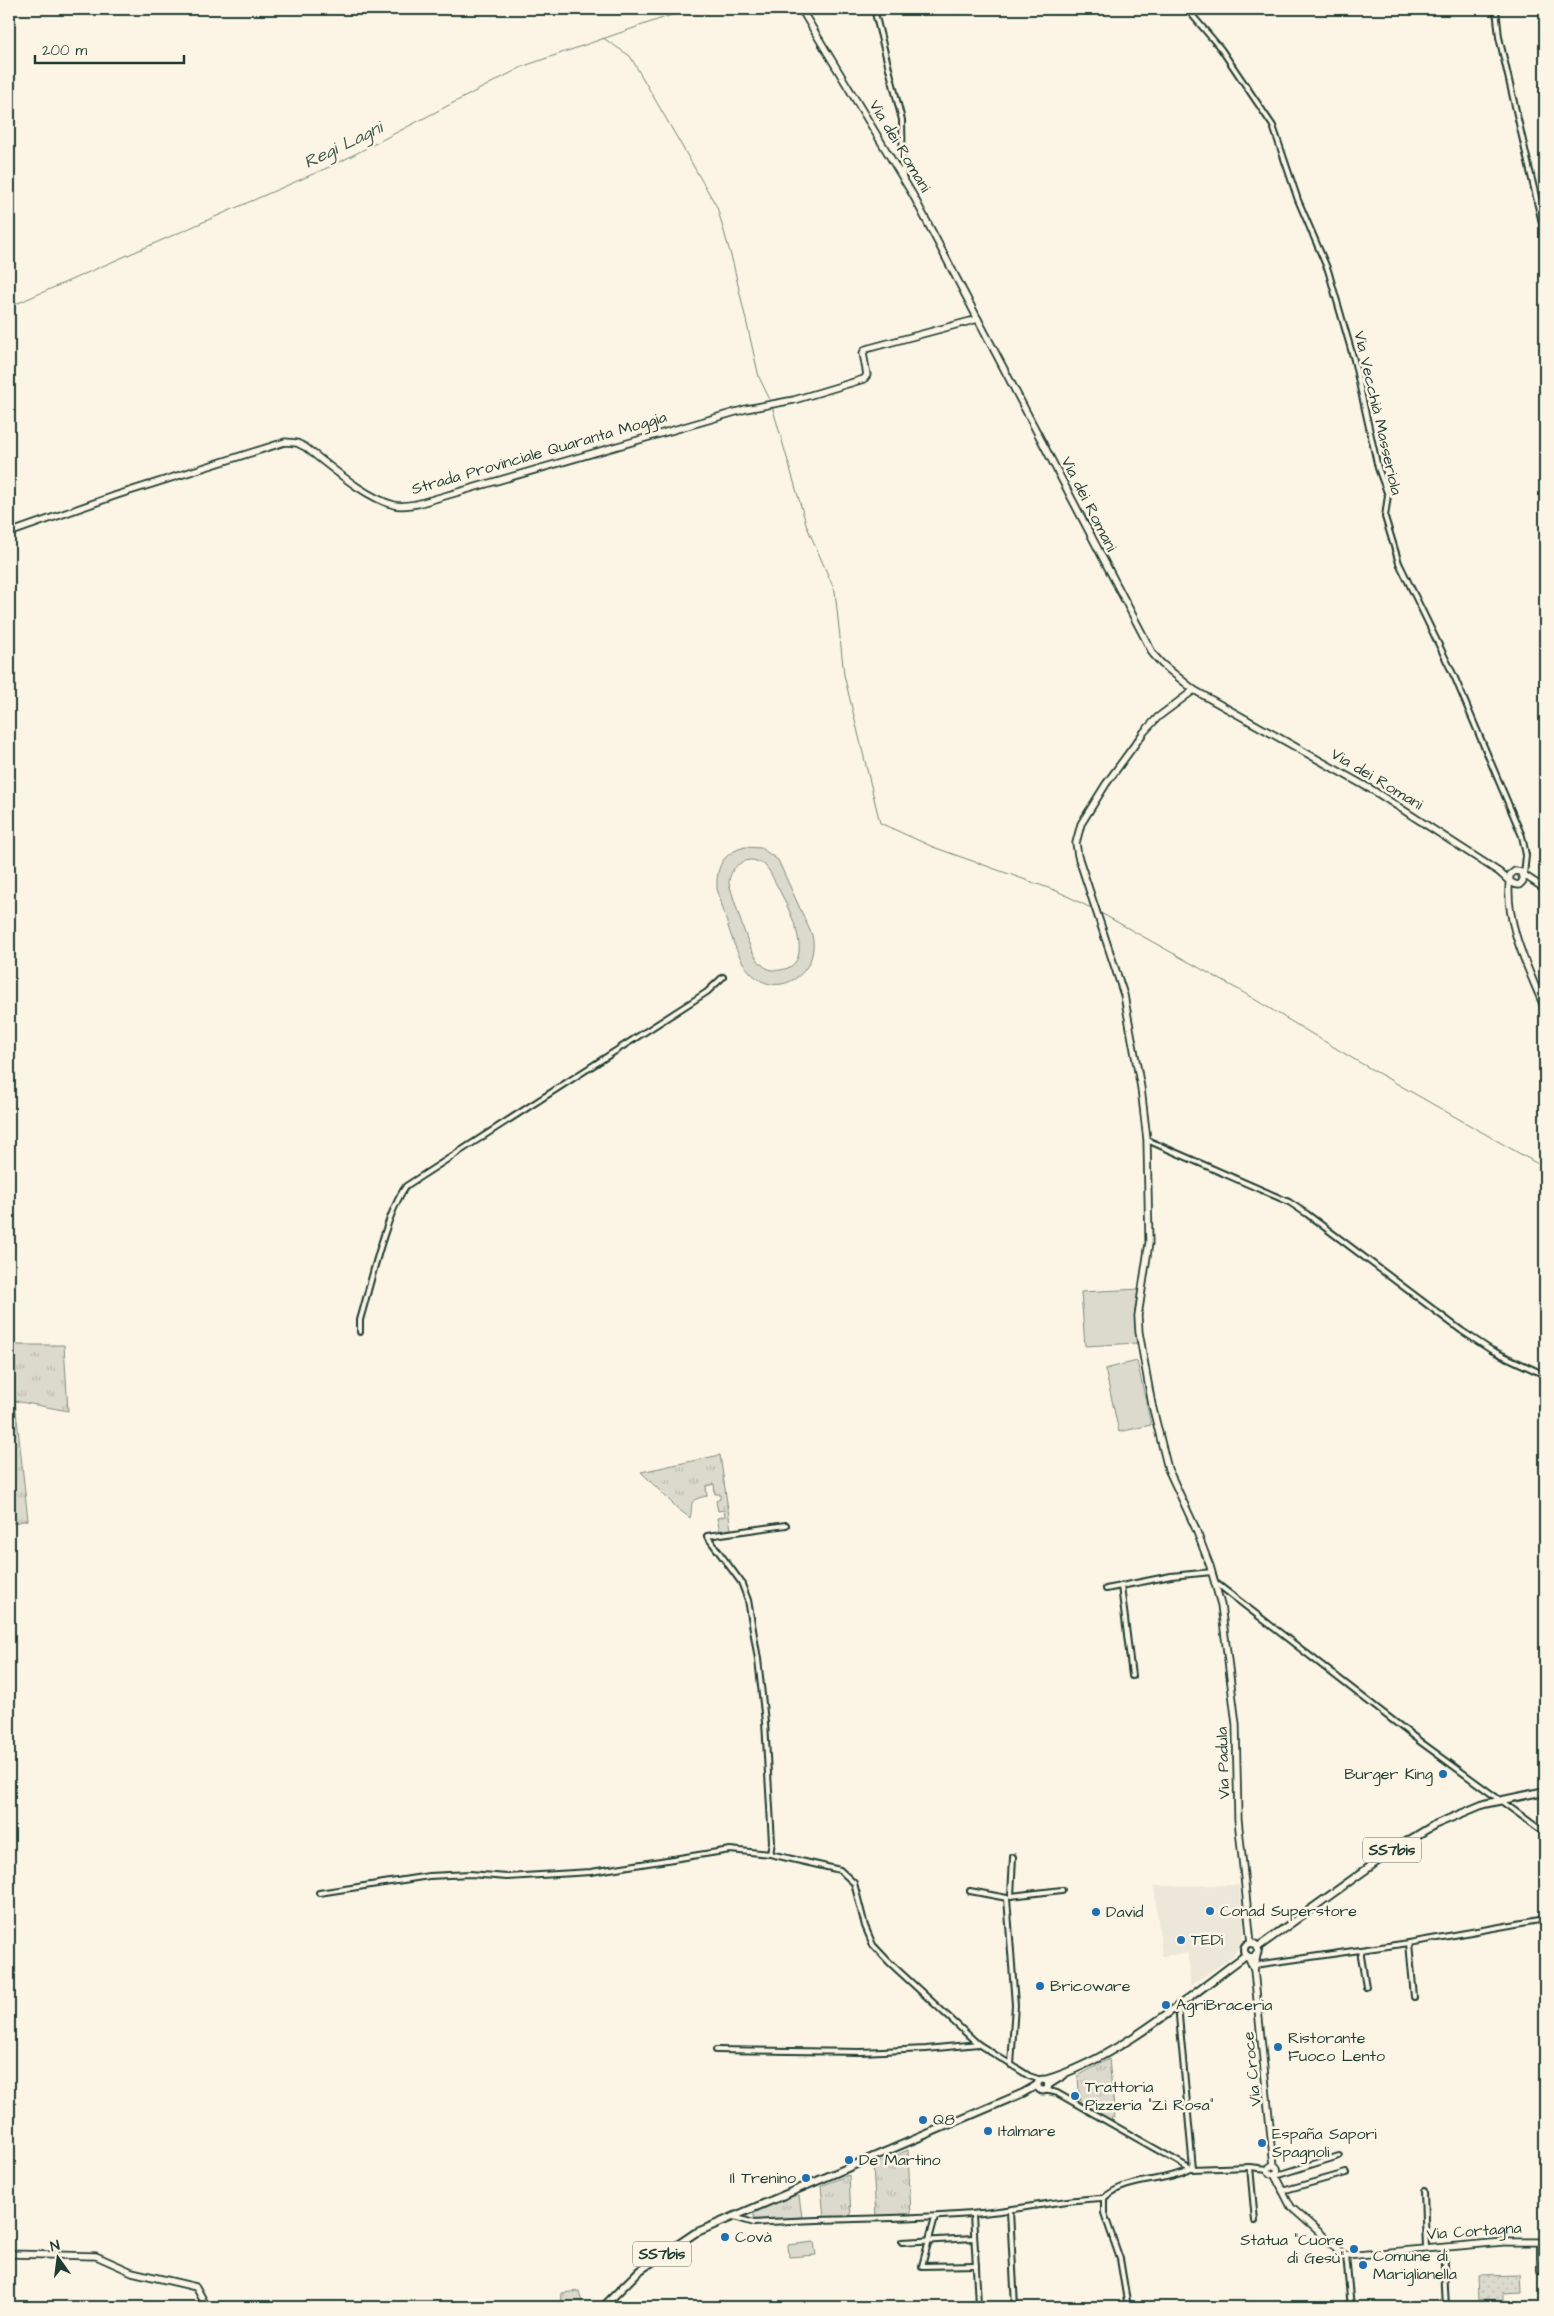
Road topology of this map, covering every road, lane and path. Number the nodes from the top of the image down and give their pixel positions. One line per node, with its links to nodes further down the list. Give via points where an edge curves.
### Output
1 (801, 9): 5 (main road, Via dei Romani)
2 (874, 9): 5 (street, via 902,120)
3 (1187, 9): 10 (street, Via Vecchià Masseriola, via 1221,49 1273,126 1298,200 1328,270 1354,360 1378,468 1388,495 1385,517 1399,563 1455,678 1522,836 1526,848)
4 (1496, 9): 6 (street, via 1499,38)
5 (903, 176): 7 (main road, Via dei Romani)
6 (1545, 236)
7 (978, 319): 8 (main road, Strada Provinciale Quaranta Moggia, via 875,345 863,353 865,379 781,403 746,409 418,504 402,506 384,502 305,447 284,442); 9 (main road, Via dei Romani, via 1144,640 1162,664)
8 (9, 533)
9 (1194, 690): 12 (main road, Via dei Romani, via 1374,791); 21 (main road, Via Padula, via 1144,732 1081,824 1076,843 1124,995)
10 (1524, 864): 11 (street); 13 (street, Via Vecchià Masseriola)
11 (1514, 871): 12 (main road); 13 (main road); 14 (main road)
12 (1499, 872): 14 (main road, Via dei Romani)
13 (1524, 875): 15 (main road); 16 (main road)
14 (1510, 881): 16 (main road); 18 (main road)
15 (1535, 883): 16 (main road); 17 (main road)
16 (1520, 885): 18 (main road)
17 (1545, 889)
18 (1510, 892): 20 (main road, via 1508,904 1512,920)
19 (723, 977): 22 (street, via 707,992 406,1186 384,1239 360,1320)
20 (1545, 1009)
21 (1147, 1140): 23 (street, via 1289,1202 1476,1341); 25 (main road, Via Padula, via 1149,1243 1138,1316 1144,1367 1168,1469)
22 (360, 1332)
23 (1545, 1375)
24 (786, 1525): 33 (street, via 707,1536 741,1582 748,1600 765,1722)
25 (1212, 1572): 26 (main road, Via Padula); 27 (street)
26 (1216, 1583): 31 (street); 41 (main road, Via Padula, via 1236,1724 1238,1819)
27 (1121, 1586): 28 (street); 29 (street)
28 (1106, 1589)
29 (1132, 1676)
30 (1545, 1791): 31 (main road, SS7bis)
31 (1499, 1800): 32 (street); 41 (main road, SS7bis, via 1457,1814 1415,1836)
32 (1545, 1833)
33 (770, 1854): 37 (street, via 711,1851 591,1872 507,1877 470,1874 429,1876); 49 (street, via 840,1870 847,1875 857,1890 873,1945)
34 (1013, 1857): 38 (street)
35 (1062, 1890): 38 (street)
36 (970, 1891): 38 (street)
37 (319, 1892)
38 (1009, 1897): 51 (street, via 1016,2005)
39 (1545, 1919): 40 (street)
40 (1409, 1943): 42 (street); 47 (street)
41 (1255, 1945): 43 (main road); 44 (main road, via 1246,1946)
42 (1360, 1950): 45 (street); 46 (street)
43 (1257, 1955): 44 (main road); 45 (main road, Via Croce)
44 (1247, 1956): 45 (main road, Via Croce); 48 (main road, SS7bis)
45 (1255, 1968): 56 (main road, Via Croce)
46 (1366, 1987)
47 (1414, 1997)
48 (1178, 2004): 53 (main road, SS7bis, via 1108,2051); 58 (street)
49 (978, 2044): 50 (street, via 861,2052); 51 (street)
50 (716, 2050)
51 (1011, 2065): 52 (street)
52 (1029, 2076): 53 (street); 54 (street)
53 (1043, 2085): 54 (main road, SS7bis); 58 (street)
54 (1025, 2092): 67 (main road, SS7bis)
55 (1338, 2156): 61 (street)
56 (1274, 2166): 59 (main road); 61 (main road, Via Croce, via 1277,2170)
57 (1250, 2167): 58 (street); 59 (street); 69 (street)
58 (1192, 2169): 64 (street, via 1175,2177 1120,2188)
59 (1268, 2169): 61 (main road)
60 (1346, 2172): 62 (street)
61 (1275, 2175): 62 (main road)
62 (1282, 2191): 77 (main road, via 1297,2214)
63 (1424, 2192): 75 (street)
64 (1104, 2198): 65 (street, via 1071,2200); 86 (street, via 1104,2213 1120,2259)
65 (1010, 2211): 66 (street); 85 (street)
66 (972, 2214): 68 (street); 70 (street)
67 (732, 2216): 68 (street, via 754,2223); 82 (main road, SS7bis, via 695,2233 662,2254 639,2271)
68 (935, 2217): 71 (street)
69 (1255, 2221)
70 (974, 2238): 71 (street); 78 (street)
71 (929, 2240): 73 (street); 78 (street, via 922,2266)
72 (1543, 2241): 74 (main road, Via Cortagna); 79 (street, via 1540,2270)
73 (902, 2242)
74 (1443, 2247): 75 (main road, Via Cortagna); 88 (street)
75 (1426, 2248): 77 (main road, Via Cortagna)
76 (9, 2254): 81 (main road, via 101,2257 132,2272 196,2287)
77 (1346, 2256): 87 (street)
78 (976, 2265): 80 (street)
79 (1545, 2270)
80 (978, 2304)
81 (208, 2307)
82 (603, 2307)
83 (721, 2307): 84 (street)
84 (727, 2307)
85 (1015, 2307)
86 (1128, 2307)
87 (1351, 2307)
88 (1446, 2307)

